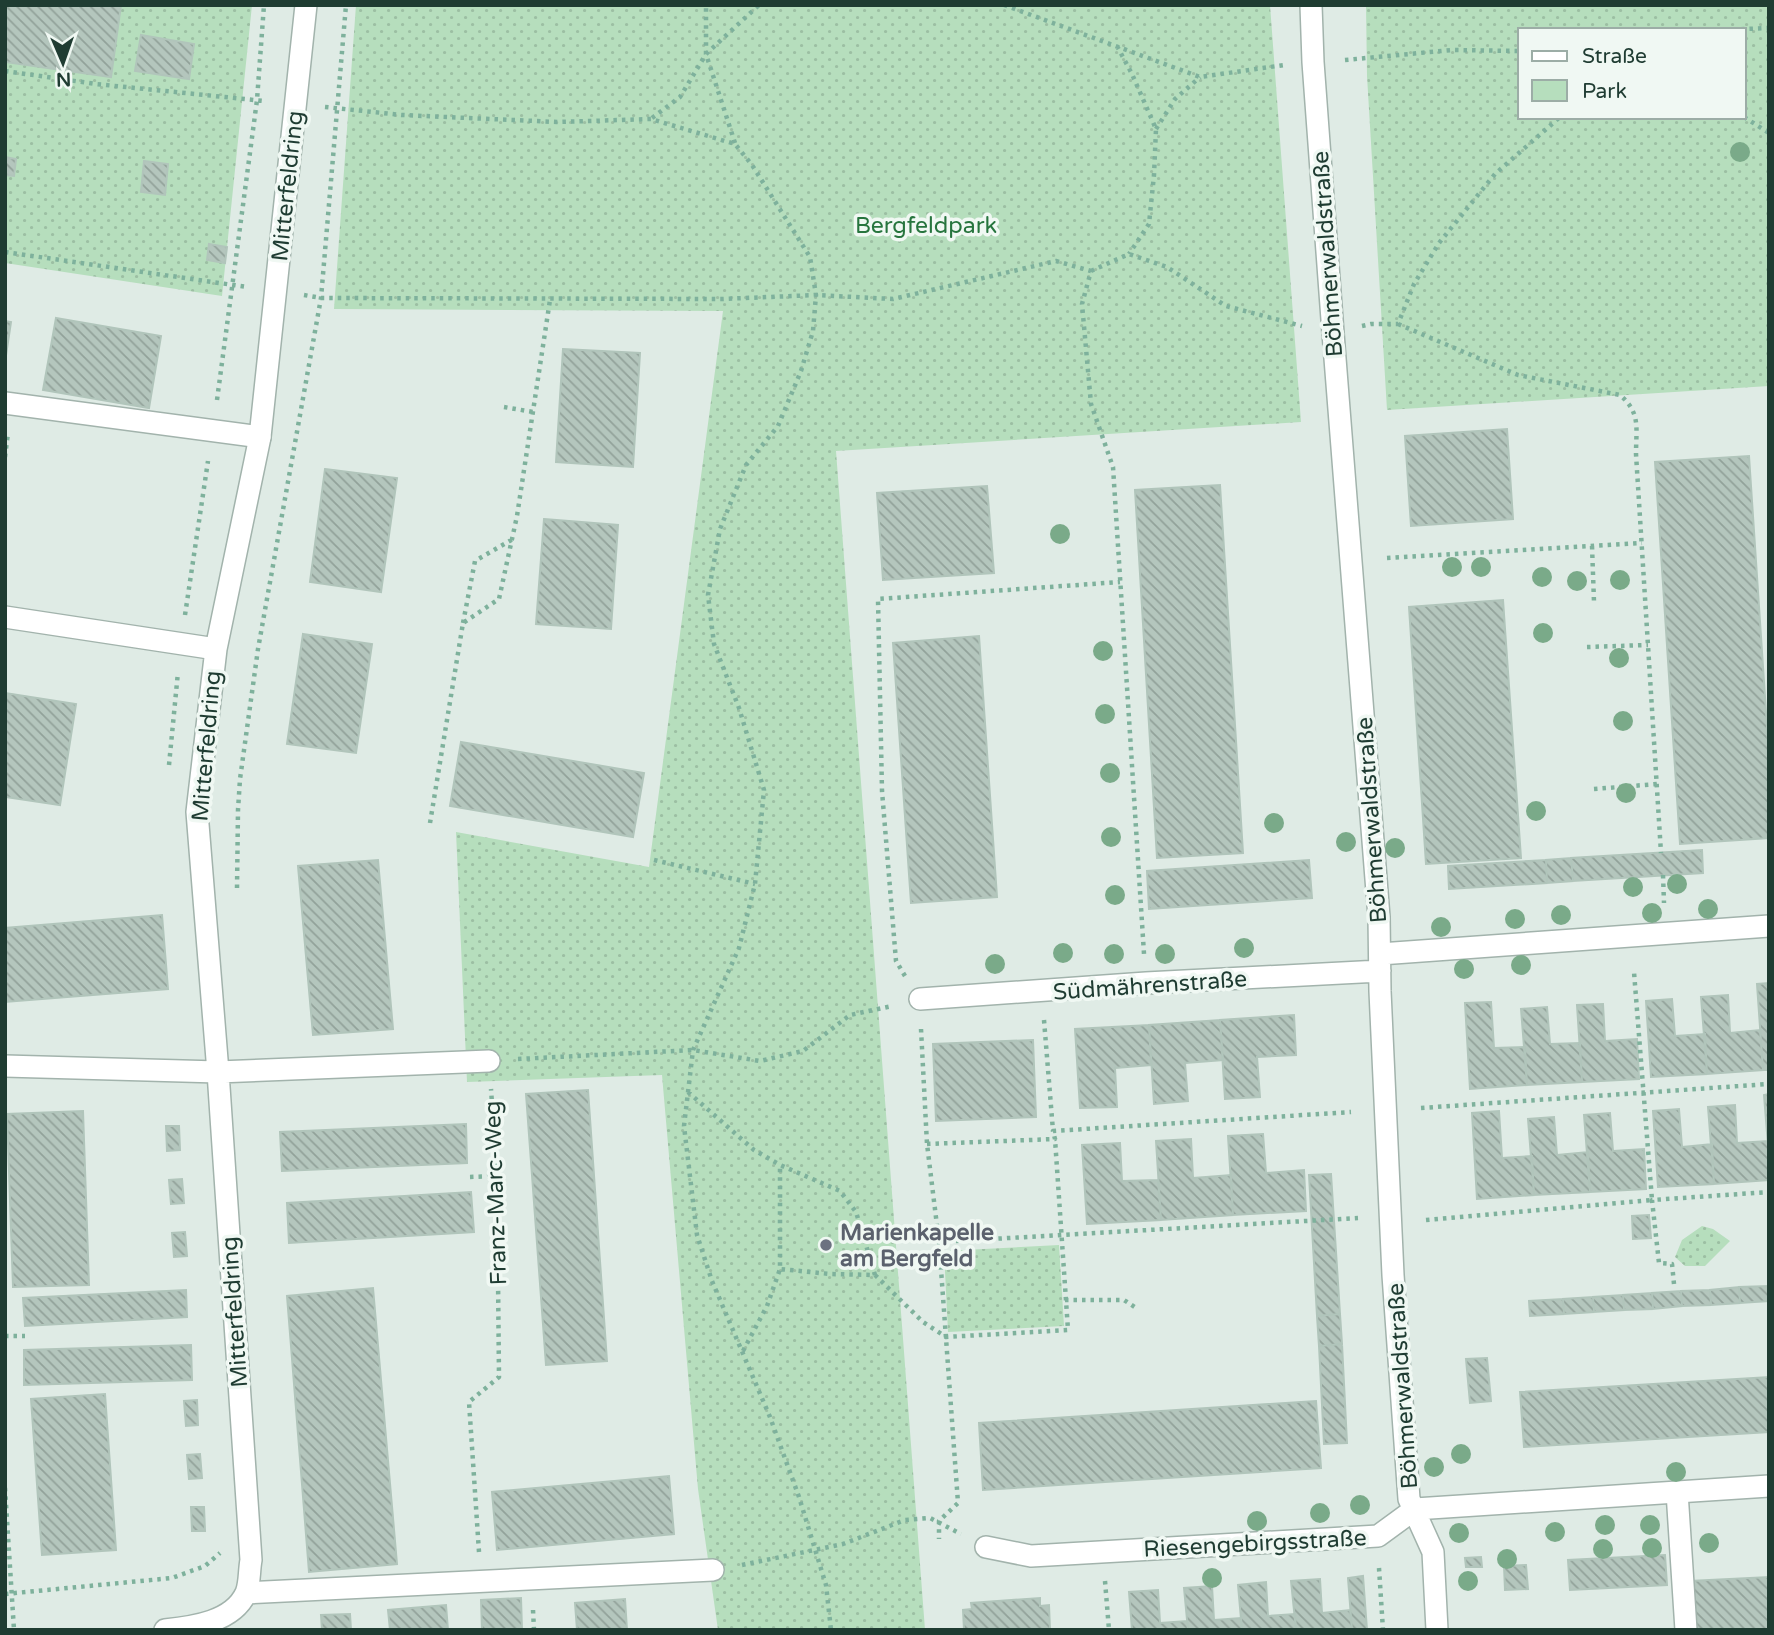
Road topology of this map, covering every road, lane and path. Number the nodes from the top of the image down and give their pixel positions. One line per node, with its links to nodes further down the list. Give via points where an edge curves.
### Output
1 (306, 5): 15 (street, Mitterfeldring)
2 (346, 5): 16 (path)
3 (706, 5): 11 (path)
4 (759, 5): 11 (path)
5 (1004, 5): 9 (path)
6 (1311, 5): 12 (street, Böhmerwaldstraße)
7 (1769, 28): 8 (path)
8 (1746, 29)
9 (1116, 44): 14 (path); 19 (path)
10 (1518, 51): 12 (path, via 1452,50)
11 (706, 54): 18 (path, via 680,97); 21 (path)
12 (1313, 62): 14 (path); 54 (street, Böhmerwaldstraße)
13 (5, 71): 15 (path)
14 (1200, 77): 19 (path, via 1175,99)
15 (296, 104): 16 (path); 24 (street, Mitterfeldring)
16 (337, 108): 18 (path, via 557,122); 26 (path)
17 (1746, 118): 20 (path)
18 (651, 119): 21 (path)
19 (1156, 130): 23 (path, via 1149,224)
20 (1769, 133)
21 (735, 144): 25 (path, via 810,257)
22 (5, 252): 24 (path)
23 (1129, 254)
24 (276, 291): 26 (path); 32 (street, Mitterfeldring)
25 (816, 295): 27 (path); 37 (path, via 893,299 1055,261 1091,271 1082,304 1091,404 1112,467); 50 (path, via 813,331 801,371 778,426 746,465 720,528 708,595 714,644 764,790)
26 (321, 298): 27 (path); 51 (path, via 258,649 240,779)
27 (550, 300): 31 (path)
28 (1398, 324): 34 (path, via 1518,374 1620,395 1636,416)
29 (5, 402): 32 (street)
30 (504, 407): 31 (path)
31 (533, 412): 33 (path)
32 (260, 437): 43 (street, Mitterfeldring)
33 (513, 538): 40 (path, via 499,599); 40 (path, via 475,561)
34 (1642, 543): 35 (path); 41 (path)
35 (1592, 546): 36 (path); 38 (path)
36 (1387, 558)
37 (1120, 582): 56 (path); 58 (path, via 878,600 882,791 896,961)
38 (1594, 602)
39 (5, 617): 43 (street)
40 (463, 623): 46 (path)
41 (1648, 645): 42 (path); 44 (path)
42 (1587, 647)
43 (216, 649): 62 (street, Mitterfeldring, via 197,812)
44 (1657, 784): 45 (path); 47 (path)
45 (1594, 789)
46 (430, 823)
47 (1661, 853)
48 (654, 860): 50 (path)
49 (1663, 875): 52 (path)
50 (755, 884): 59 (path, via 739,948)
51 (237, 894)
52 (1664, 903)
53 (1769, 926): 54 (street, Südmährenstraße)
54 (1380, 962): 56 (street, Südmährenstraße); 92 (street, Böhmerwaldstraße, via 1393,1275 1409,1499)
55 (1634, 972): 65 (path)
56 (1146, 983): 57 (street, Südmährenstraße)
57 (1042, 992): 58 (street, Südmährenstraße); 68 (path)
58 (920, 999): 59 (path, via 850,1014 803,1051 792,1054 760,1061); 70 (path)
59 (693, 1049): 60 (path); 64 (path)
60 (489, 1061): 62 (street); 72 (path, Franz-Marc-Weg)
61 (5, 1066): 62 (street)
62 (219, 1072): 101 (street, Mitterfeldring, via 251,1560)
63 (1769, 1084): 65 (path)
64 (688, 1092): 71 (path, via 754,1150); 88 (path, via 684,1126 697,1235)
65 (1644, 1092): 66 (path); 75 (path)
66 (1421, 1108)
67 (1351, 1112): 68 (path)
68 (1053, 1131): 69 (path)
69 (1055, 1139): 70 (path); 78 (path)
70 (928, 1144): 79 (path)
71 (780, 1165): 80 (path); 81 (path, via 840,1191 856,1212)
72 (497, 1176): 73 (path); 100 (path, Franz-Marc-Weg, via 499,1377 469,1402)
73 (470, 1177)
74 (1769, 1192): 75 (path)
75 (1652, 1200): 77 (path); 82 (path, via 1659,1263 1672,1264)
76 (1358, 1217): 78 (path)
77 (1426, 1220)
78 (1061, 1235): 79 (path); 83 (path)
79 (939, 1242): 87 (path)
80 (780, 1269): 81 (path); 88 (path)
81 (875, 1275): 87 (path, via 923,1322)
82 (1674, 1284)
83 (1065, 1300): 84 (path, via 1124,1300); 87 (path, via 1068,1330)
84 (1136, 1308)
85 (5, 1336): 86 (path)
86 (25, 1336)
87 (946, 1337): 93 (path, via 958,1503)
88 (743, 1352): 96 (path)
89 (1769, 1486): 91 (street)
90 (5, 1488): 103 (path)
91 (1677, 1492): 92 (street); 109 (street)
92 (1415, 1509): 97 (street, Riesengebirgsstraße, via 1378,1536); 108 (street, Böhmerwaldstraße, via 1433,1552)
93 (939, 1521): 94 (path); 95 (path); 96 (path, via 905,1520)
94 (939, 1539)
95 (986, 1547): 97 (street, Riesengebirgsstraße, via 1031,1556)
96 (815, 1551): 99 (path); 105 (path, via 826,1585)
97 (1102, 1552): 106 (path)
98 (1378, 1556): 107 (path)
99 (713, 1570): 100 (street)
100 (481, 1581): 101 (street)
101 (246, 1592): 102 (street, Mitterfeldring)
102 (237, 1621): 104 (street, Mitterfeldring)
103 (15, 1630)
104 (165, 1630)
105 (831, 1630)
106 (1109, 1630)
107 (1383, 1630)
108 (1437, 1630)
109 (1686, 1630)

